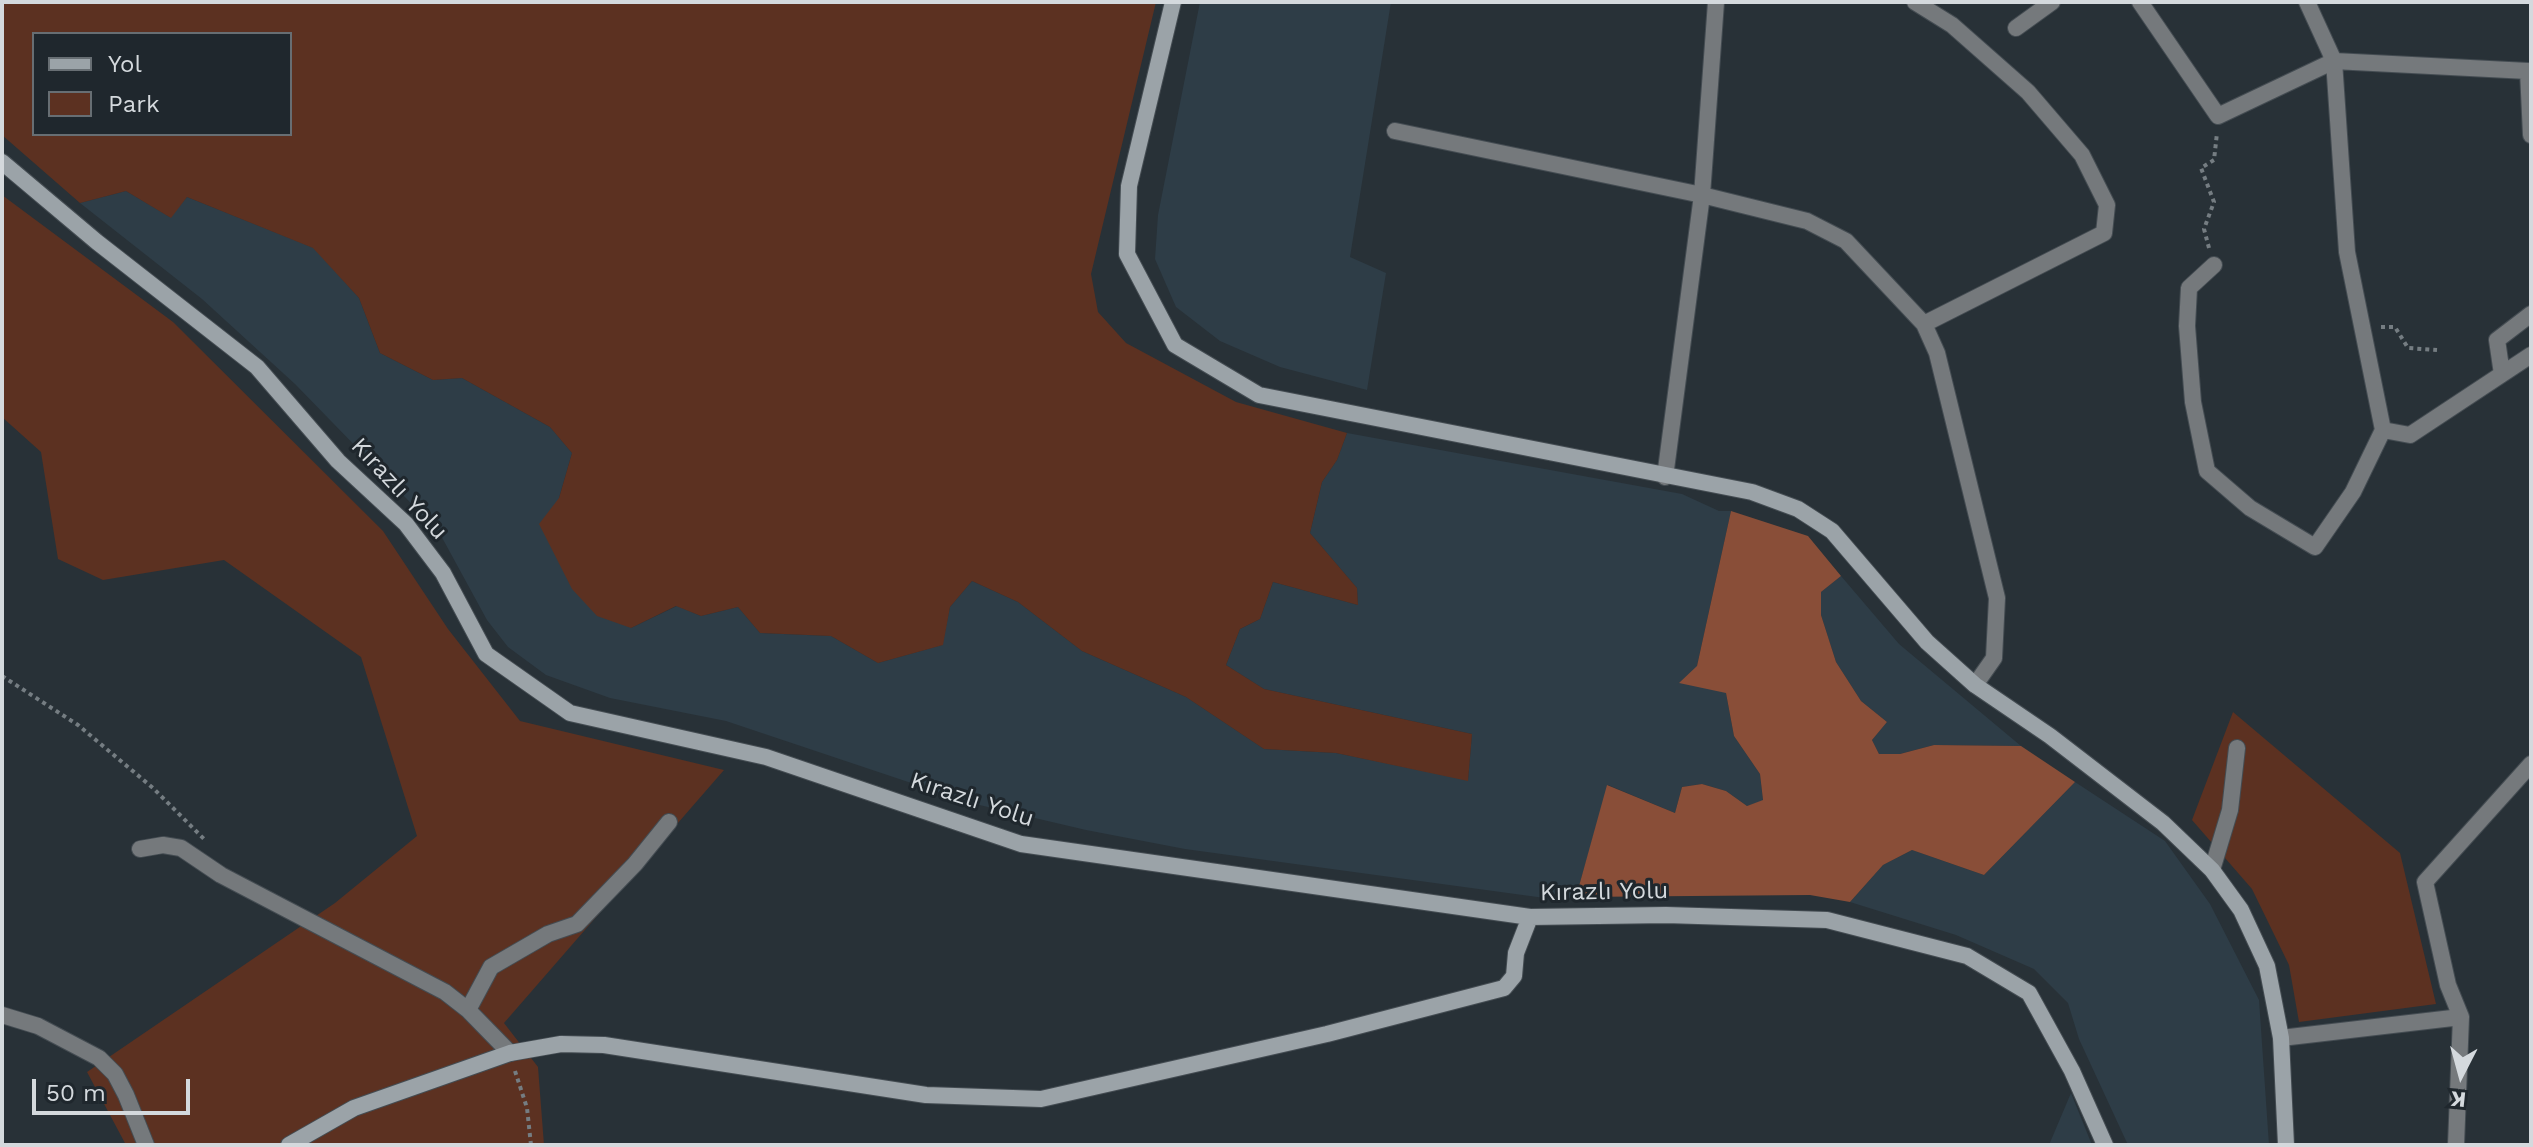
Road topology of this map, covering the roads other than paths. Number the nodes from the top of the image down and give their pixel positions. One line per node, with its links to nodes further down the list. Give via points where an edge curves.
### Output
1 (1173, 2): 19 (street, via 1129,186 1127,254 1175,345 1259,395)
2 (1716, 2): 12 (street)
3 (1915, 2): 15 (street, via 1952,25 2028,92 2082,155 2107,205 2104,233)
4 (2052, 2): 7 (street)
5 (2140, 2): 8 (street, via 2218,116)
6 (2307, 2): 8 (street)
7 (2016, 28)
8 (2334, 61): 10 (street, via 2528,71); 18 (street, via 2347,252)
9 (1395, 131): 12 (street)
10 (2531, 135)
11 (2, 162): 26 (street, Kırazlı Yolu, via 257,367 338,461 406,524 443,573 486,654 570,713 766,757 1021,844)
12 (1702, 195): 15 (street, via 1807,221 1846,241); 19 (street)
13 (2214, 265): 18 (street, via 2189,288 2187,326 2193,402 2207,471 2250,508 2315,547 2353,492)
14 (2531, 314): 17 (street, via 2497,340)
15 (1924, 324): 20 (street, via 1937,353 1997,598 1994,658)
16 (2531, 355): 17 (street)
17 (2502, 374): 18 (street, via 2410,435)
18 (2383, 430)
19 (1665, 477): 20 (street, via 1752,492 1798,509 1832,531 1927,642)
20 (1975, 685): 25 (street, via 2163,823)
21 (2237, 748): 25 (street, via 2230,810)
22 (2531, 764): 29 (street, via 2425,882 2448,985)
23 (669, 822): 27 (street, via 577,924 548,934 491,967)
24 (140, 849): 27 (street, via 181,848 221,875 445,992)
25 (2212, 870): 30 (street, via 2241,910 2267,966)
26 (1530, 917): 31 (street, via 1516,953 1514,976 1504,988 1041,1099 926,1095 604,1045 561,1044); 34 (street, Kırazlı Yolu, via 1827,920 1967,956 2029,993)
27 (468, 1010): 31 (street)
28 (2, 1015): 32 (street, via 66,1038 99,1058 115,1074)
29 (2461, 1017): 30 (street); 36 (street)
30 (2281, 1038): 35 (street)
31 (510, 1053): 33 (street, via 354,1108)
32 (146, 1145)
33 (289, 1145)
34 (2105, 1145)
35 (2286, 1145)
36 (2456, 1145)

